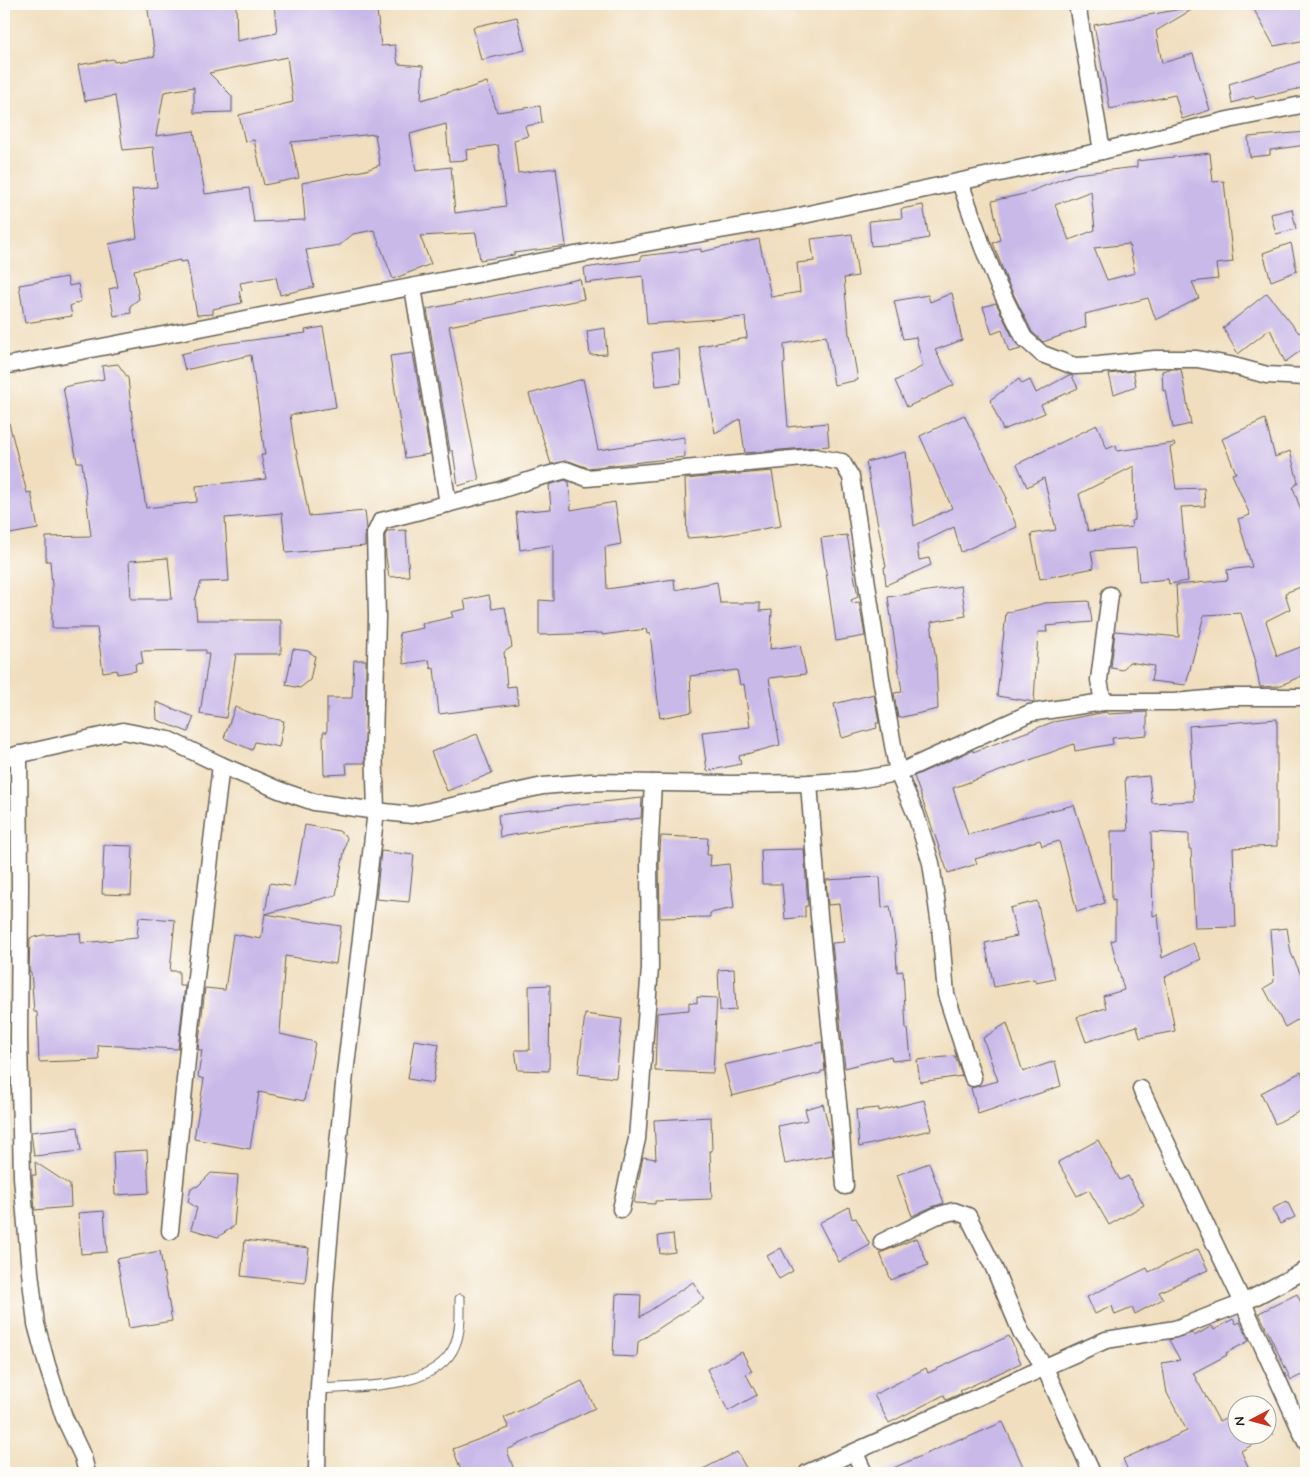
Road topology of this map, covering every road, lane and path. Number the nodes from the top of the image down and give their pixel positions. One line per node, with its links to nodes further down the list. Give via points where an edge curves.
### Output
1 (1076, 4): 3 (street)
2 (1306, 104): 3 (street)
3 (1102, 151): 4 (street)
4 (960, 182): 5 (street, via 790,218); 7 (street, via 982,245 1011,311 1024,338 1042,354 1074,366 1197,359 1267,375)
5 (413, 287): 6 (street); 8 (street)
6 (4, 366)
7 (1306, 377)
8 (448, 504): 14 (street, via 566,470 587,478 814,457 842,462 851,477); 17 (street, via 381,521 374,534)
9 (1110, 595): 11 (street, via 1099,680)
10 (1306, 697): 11 (street)
11 (1103, 702): 14 (street, via 1030,713)
12 (11, 756): 13 (street, via 123,730 169,740); 31 (street, via 20,884 22,1177 30,1272 36,1324 47,1365)
13 (221, 765): 17 (street, via 314,802); 22 (street)
14 (898, 772): 16 (street, via 856,780); 18 (street, via 931,863 946,994)
15 (653, 783): 16 (street); 17 (street, via 592,782 543,786 412,815); 21 (street, via 649,860 650,968 637,1139)
16 (809, 783): 20 (street)
17 (376, 811): 28 (street, via 344,1084)
18 (973, 1078)
19 (1142, 1089): 26 (street)
20 (845, 1186)
21 (621, 1209)
22 (170, 1231)
23 (882, 1242): 27 (street, via 936,1216 954,1211 968,1216 1021,1332)
24 (1306, 1270): 26 (street)
25 (460, 1299): 28 (lane, via 460,1324 455,1346 442,1363 416,1378 388,1385)
26 (1243, 1303): 27 (street, via 1175,1329 1106,1340); 29 (street)
27 (1045, 1368): 30 (street); 35 (street)
28 (319, 1388): 32 (street)
29 (1306, 1442)
30 (854, 1453): 33 (street); 34 (street)
31 (87, 1473)
32 (317, 1473)
33 (807, 1473)
34 (864, 1473)
35 (1092, 1473)

